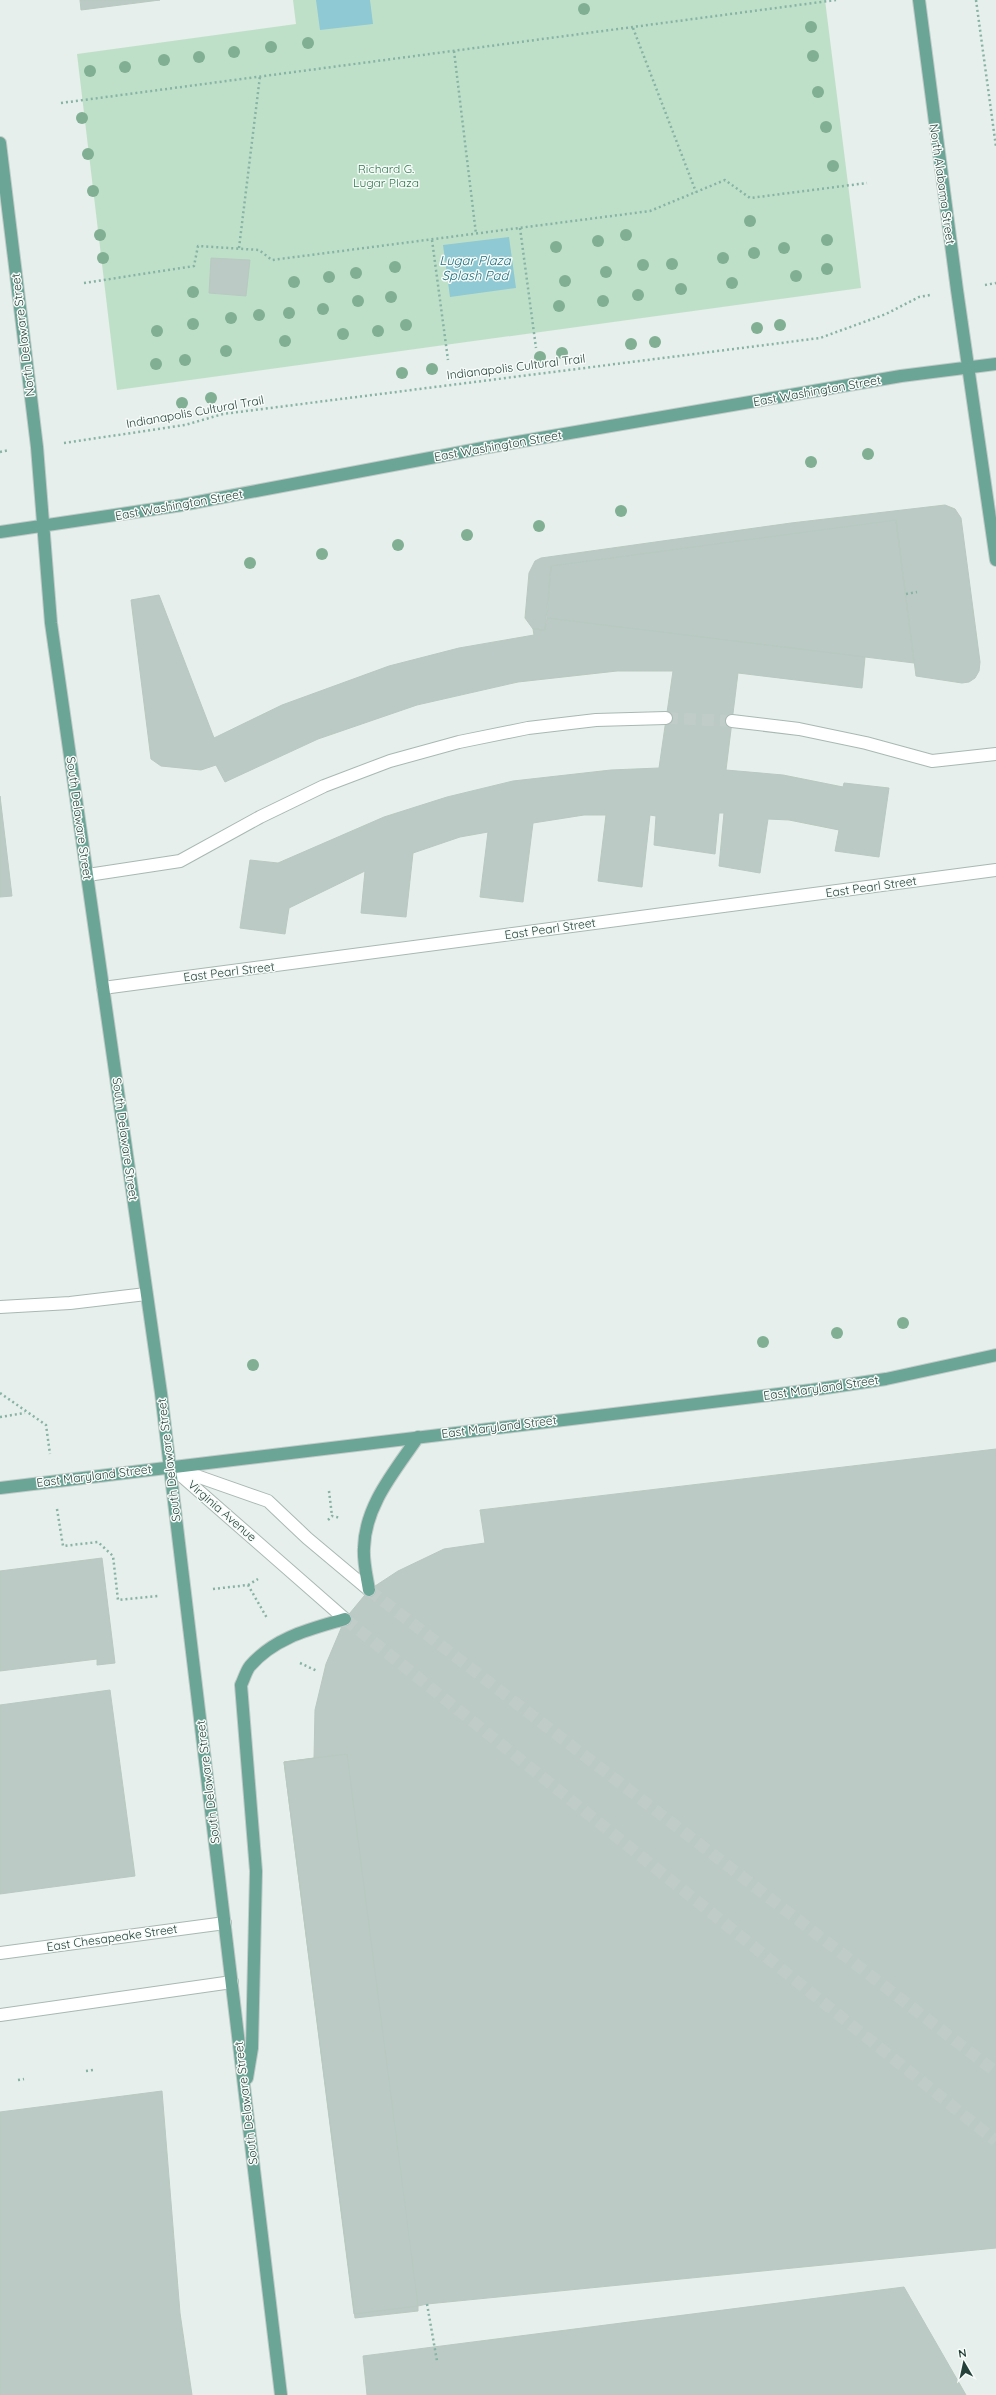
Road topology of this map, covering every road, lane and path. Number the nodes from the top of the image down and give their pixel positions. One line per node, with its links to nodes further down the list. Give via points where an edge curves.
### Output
1 (836, 0): 4 (path)
2 (919, 0): 23 (main road, North Alabama Street)
3 (976, 0): 9 (path)
4 (633, 28): 5 (path); 11 (path)
5 (454, 51): 6 (path); 13 (path)
6 (260, 76): 7 (path); 15 (path)
7 (61, 103)
8 (0, 143): 25 (main road, North Delaware Street, via 36,446)
9 (996, 147)
10 (867, 183): 11 (path, via 750,198 725,180)
11 (696, 192): 12 (path, via 650,211)
12 (520, 228): 13 (path); 20 (path)
13 (476, 234): 14 (path)
14 (432, 240): 15 (path, via 272,260 260,250); 21 (path)
15 (239, 248): 16 (path, via 198,246 194,266)
16 (84, 282)
17 (996, 284): 18 (path)
18 (988, 285)
19 (919, 297): 24 (path, Indianapolis Cultural Trail, via 886,314 820,338 222,414 185,425)
20 (536, 348)
21 (448, 360)
22 (996, 364): 23 (main road, East Washington Street)
23 (968, 367): 25 (main road, East Washington Street, via 484,448 182,505); 27 (main road, North Alabama Street)
24 (109, 436)
25 (43, 527): 26 (main road, East Washington Street); 34 (main road, South Delaware Street, via 51,623)
26 (0, 532)
27 (996, 560)
28 (917, 592): 29 (path)
29 (906, 594)
30 (666, 718): 34 (street, via 528,728 459,742 390,761 324,786 260,817 180,861)
31 (732, 721): 32 (street, via 807,731 866,743 932,761)
32 (996, 754)
33 (996, 870): 35 (street, East Pearl Street)
34 (88, 875): 35 (main road, South Delaware Street)
35 (103, 988): 36 (main road, South Delaware Street)
36 (146, 1294): 37 (street); 42 (main road, South Delaware Street)
37 (0, 1307)
38 (996, 1355): 41 (main road, East Maryland Street, via 886,1379 812,1390)
39 (0, 1394): 40 (path, via 26,1413)
40 (0, 1417)
41 (418, 1437): 42 (main road, East Maryland Street); 48 (main road, via 379,1494 370,1515 364,1548)
42 (170, 1466): 43 (main road, East Maryland Street); 48 (street, Virginia Avenue, via 268,1501); 50 (street, Virginia Avenue); 54 (main road, South Delaware Street)
43 (0, 1488)
44 (328, 1491): 45 (path)
45 (332, 1516)
46 (60, 1525): 49 (path, via 63,1546 98,1542 113,1556 118,1600)
47 (227, 1587): 51 (path, via 248,1585)
48 (369, 1590)
49 (139, 1598)
50 (345, 1619): 62 (main road, via 294,1634 281,1641 249,1666 241,1686 256,1871 252,2048)
51 (271, 1624)
52 (295, 1660): 53 (path)
53 (317, 1672)
54 (225, 1923): 55 (street, East Chesapeake Street); 56 (main road, South Delaware Street)
55 (0, 1953)
56 (232, 1982): 57 (street); 62 (main road, South Delaware Street)
57 (0, 2015)
58 (86, 2070): 59 (path)
59 (92, 2070)
60 (24, 2079): 61 (path)
61 (18, 2080)
62 (245, 2093): 65 (main road, South Delaware Street)
63 (427, 2304): 64 (path)
64 (437, 2361)
65 (281, 2395)

